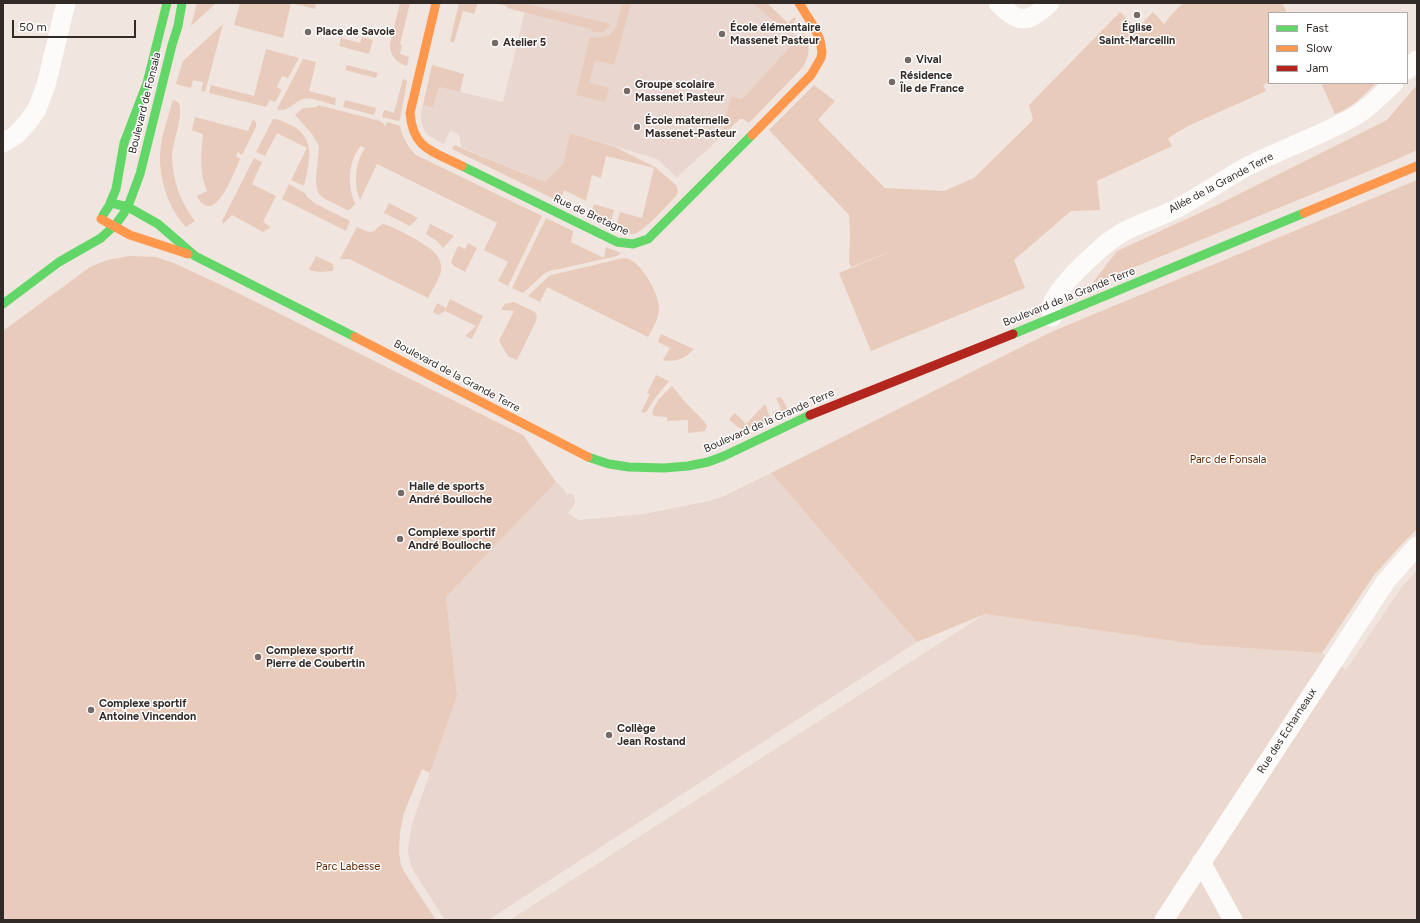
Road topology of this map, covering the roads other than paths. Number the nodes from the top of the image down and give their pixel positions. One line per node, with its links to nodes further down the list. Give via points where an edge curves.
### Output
1 (66, 3): 11 (street, via 46,85 37,109 16,135)
2 (167, 3): 13 (street, Boulevard de Fonsala, via 147,83 128,127 119,182)
3 (182, 3): 14 (street, Boulevard de Fonsala, via 141,170)
4 (436, 3): 5 (street, Rue de Bretagne, via 410,113 410,128 416,140 424,148 626,245 648,239 811,75 819,63 822,52 820,39)
5 (799, 3)
6 (998, 3): 7 (street, via 1016,18 1024,19 1038,14)
7 (1050, 3)
8 (1417, 60): 9 (street)
9 (1408, 69)
10 (1393, 84): 22 (street, Allée de la Grande Terre, via 1372,104 1339,125 1249,166 1182,206 1124,231 1095,254 1065,284 1051,309)
11 (3, 143)
12 (1417, 166): 22 (street, Boulevard de la Grande Terre)
13 (110, 203): 14 (street, Boulevard de la Grande Terre); 15 (street, Boulevard de Fonsala)
14 (128, 207): 16 (street, Boulevard de Fonsala); 19 (street, Boulevard de la Grande Terre, via 158,224)
15 (100, 219): 16 (street); 17 (street, Boulevard de Fonsala)
16 (114, 227): 19 (street, via 147,241); 20 (street, Boulevard de Fonsala, via 97,242)
17 (93, 228)
18 (84, 237): 20 (street)
19 (195, 256): 22 (street, Boulevard de la Grande Terre, via 582,455 609,464 629,467 664,468 708,462 799,420)
20 (60, 262): 21 (street)
21 (3, 304)
22 (1052, 317)
23 (1417, 546): 24 (street, Rue des Echarneaux, via 1386,581)
24 (1202, 862): 25 (street, Rue des Echarneaux); 26 (street)
25 (1164, 920)
26 (1232, 920)

